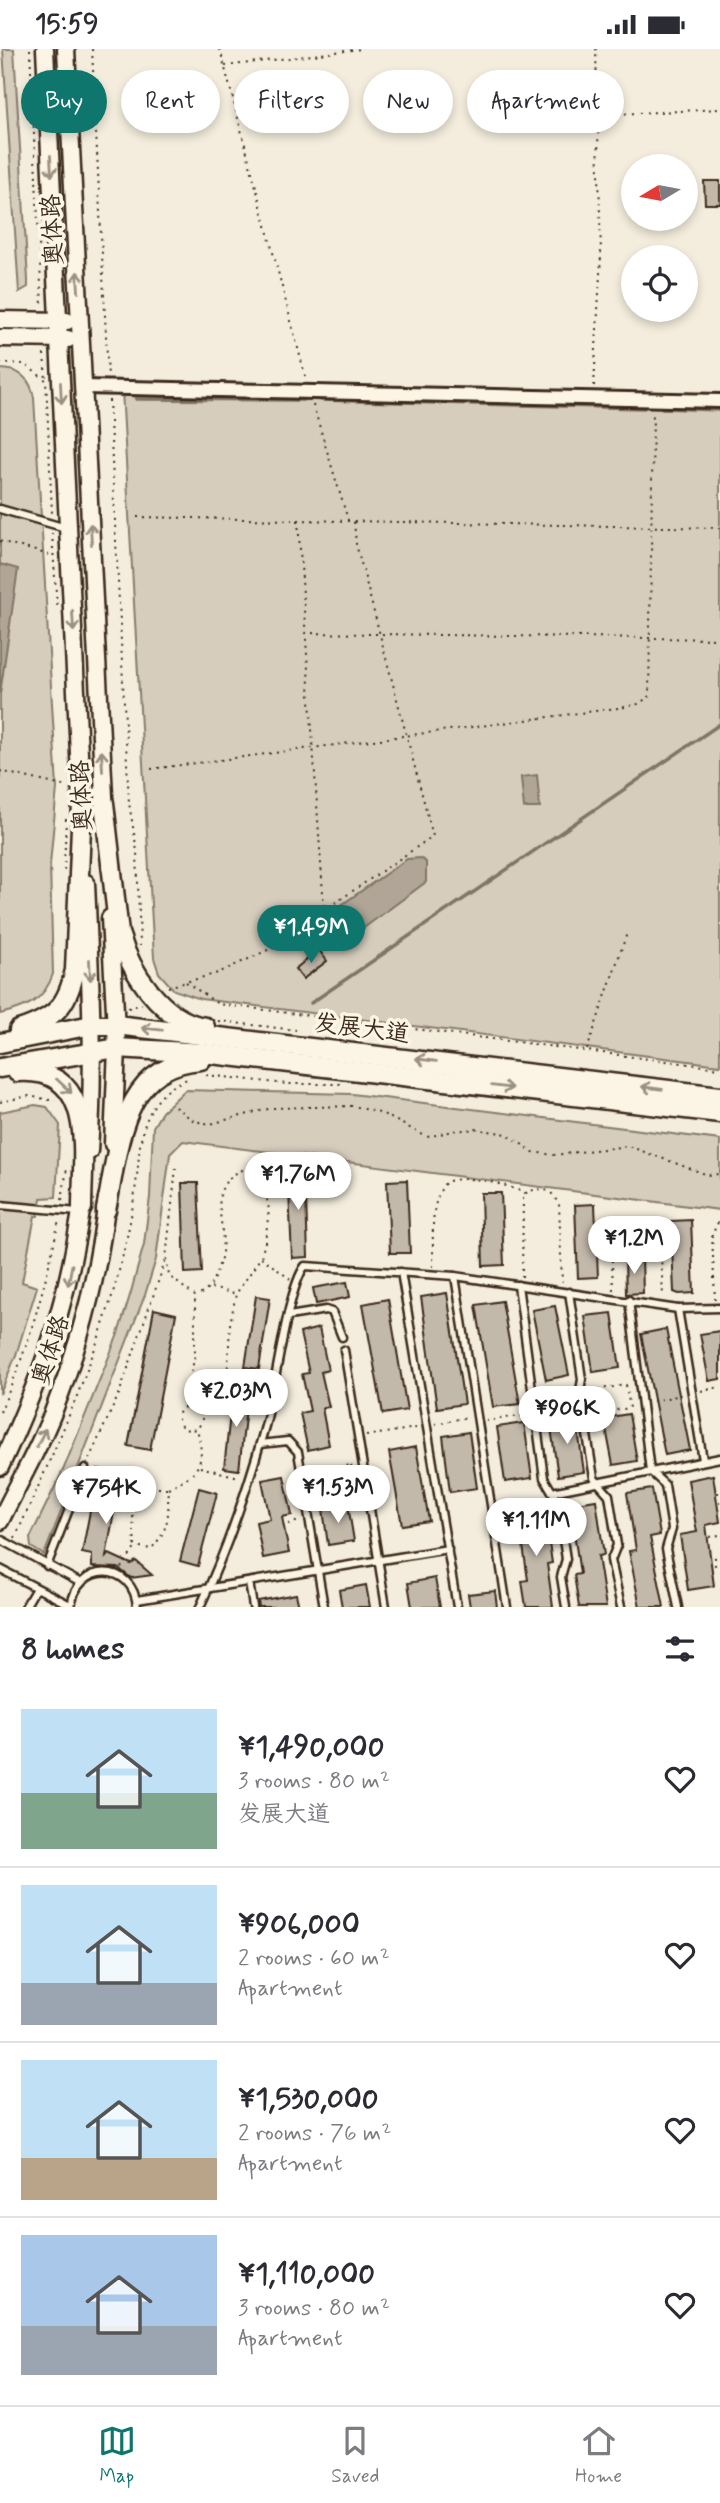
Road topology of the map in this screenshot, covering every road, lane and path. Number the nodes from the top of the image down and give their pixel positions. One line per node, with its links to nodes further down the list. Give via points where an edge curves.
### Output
1 (30, 49): 14 (path)
2 (45, 49): 14 (main road, 奥体路, one-way to 14)
3 (66, 49): 15 (main road, 奥体路, one-way to 3)
4 (92, 49): 22 (path)
5 (220, 49): 8 (path)
6 (361, 49): 8 (path)
7 (596, 49): 9 (path)
8 (224, 66): 23 (path)
9 (596, 70)
10 (720, 109): 11 (path)
11 (624, 114)
12 (596, 133): 24 (path, via 600,306)
13 (0, 320): 14 (main road)
14 (50, 321): 15 (main road); 17 (main road, 奥体路)
15 (80, 321): 18 (main road, 奥体路)
16 (0, 338): 17 (main road)
17 (51, 338): 18 (main road); 20 (path); 32 (main road, 奥体路, one-way to 32)
18 (81, 339): 21 (main road, 奥体路)
19 (0, 363): 20 (path, via 24,364)
20 (46, 380): 32 (path)
21 (84, 387): 22 (street); 49 (main road, 奥体路, one-way to 21)
22 (108, 388): 23 (street); 54 (path)
23 (309, 392): 24 (street); 30 (path)
24 (593, 398): 25 (street)
25 (653, 399): 26 (street); 33 (path)
26 (720, 401)
27 (0, 509): 32 (lane)
28 (137, 517): 29 (path)
29 (298, 520): 30 (path); 39 (path)
30 (348, 521): 31 (path)
31 (354, 521): 33 (path); 40 (path)
32 (60, 526): 36 (path); 37 (main road, 奥体路)
33 (651, 527): 34 (path); 41 (path)
34 (720, 528)
35 (0, 541): 36 (path)
36 (54, 556): 37 (path); 38 (path)
37 (70, 561): 48 (main road, 奥体路, one-way to 48)
38 (57, 608)
39 (305, 633): 40 (path); 44 (path)
40 (380, 634): 41 (path); 43 (path)
41 (650, 638): 42 (path); 43 (path, via 649,697 638,704)
42 (720, 639)
43 (407, 737): 44 (path); 52 (path, via 433,836)
44 (313, 749): 45 (path); 52 (path)
45 (151, 769)
46 (0, 771): 47 (path)
47 (68, 787)
48 (82, 803): 60 (main road, 奥体路, one-way to 60); 63 (main road, via 75,970 70,993 55,1014)
49 (104, 803): 56 (main road, via 119,933); 61 (main road, 奥体路)
50 (66, 815): 51 (path)
51 (64, 870)
52 (324, 911): 55 (path, via 299,933 270,949 218,973)
53 (627, 933): 68 (path)
54 (141, 951)
55 (185, 982): 57 (path); 68 (path, via 218,1004)
56 (142, 983): 57 (main road); 58 (path)
57 (157, 997): 67 (main road, via 196,1026)
58 (140, 1012)
59 (214, 1021): 62 (path)
60 (92, 1025): 61 (main road, 发展大道); 64 (main road, 发展大道); 66 (main road, 奥体路)
61 (116, 1025): 65 (main road, 奥体路); 67 (main road, 发展大道, one-way to 61)
62 (300, 1031)
63 (0, 1037)
64 (0, 1043)
65 (117, 1048): 66 (main road, 发展大道); 73 (main road, 发展大道); 87 (main road, 奥体路, via 115,1131)
66 (92, 1050): 69 (main road, 发展大道); 86 (main road, 奥体路, via 92,1103)
67 (347, 1051): 75 (main road, 发展大道, one-way to 67)
68 (587, 1051): 70 (path)
69 (0, 1068)
70 (720, 1069)
71 (0, 1074): 86 (main road, one-way to 86, via 41,1073 65,1084 71,1093 82,1130)
72 (197, 1075): 73 (path, via 288,1084)
73 (346, 1077): 79 (main road, 发展大道, one-way to 79); 87 (main road, via 198,1060 158,1073 139,1089 128,1110)
74 (188, 1079): 145 (path, via 162,1094 144,1124 124,1258 102,1329 78,1399)
75 (720, 1096)
76 (0, 1102): 77 (path, via 29,1096)
77 (59, 1104)
78 (175, 1107): 82 (path, via 194,1121 210,1124 272,1108 354,1105 427,1137 477,1129 507,1135 533,1152 554,1154 628,1146 708,1175)
79 (720, 1113)
80 (68, 1163): 85 (path)
81 (176, 1168): 92 (path)
82 (720, 1174)
83 (526, 1193): 94 (path, via 499,1185 446,1182 435,1206); 97 (path); 99 (path, via 550,1191 559,1204)
84 (0, 1205): 85 (lane)
85 (61, 1210): 86 (lane); 117 (path, via 42,1300)
86 (81, 1210): 125 (main road, 奥体路, one-way to 125, via 53,1342)
87 (106, 1210): 140 (main road, 奥体路, one-way to 87, via 51,1417 71,1362 89,1303)
88 (720, 1218): 105 (path, via 712,1235)
89 (622, 1230): 90 (path, via 635,1220); 90 (path, via 625,1242 632,1246 644,1243); 102 (path, via 611,1233)
90 (647, 1230): 104 (path, via 660,1234)
91 (261, 1257): 96 (path); 98 (path, via 269,1225 267,1190 262,1173 247,1168 220,1189 223,1251); 100 (path)
92 (166, 1258): 101 (path, via 169,1276); 127 (path, via 119,1394)
93 (401, 1272): 94 (lane); 96 (lane, via 305,1266); 147 (lane)
94 (433, 1275): 95 (lane)
95 (455, 1276): 97 (lane); 120 (lane)
96 (297, 1283): 107 (lane)
97 (520, 1285): 99 (lane); 113 (lane)
98 (210, 1287): 100 (path); 101 (path)
99 (566, 1291): 102 (lane); 112 (lane, via 582,1379)
100 (236, 1294): 119 (path, via 228,1366 208,1390)
101 (195, 1296): 115 (path, via 195,1356 188,1387)
102 (613, 1298): 103 (lane)
103 (629, 1300): 104 (lane); 114 (lane)
104 (664, 1306): 106 (lane)
105 (718, 1308): 106 (lane)
106 (678, 1309): 111 (lane)
107 (289, 1316): 108 (lane, via 327,1310); 122 (lane)
108 (342, 1337)
109 (344, 1350): 150 (lane)
110 (720, 1387): 111 (path)
111 (692, 1393): 114 (path); 124 (lane)
112 (580, 1395): 113 (path); 134 (lane)
113 (534, 1403): 118 (lane)
114 (641, 1403): 129 (lane)
115 (193, 1406): 119 (path); 121 (path, via 182,1410 178,1421 186,1430)
116 (630, 1408): 116 (path, via 626,1385 587,1391 590,1414)
117 (0, 1412)
118 (535, 1413): 120 (path); 138 (lane, via 544,1478)
119 (202, 1414): 121 (path)
120 (478, 1422): 169 (lane)
121 (197, 1429): 126 (path)
122 (260, 1444): 131 (lane); 135 (lane, via 288,1441 298,1452)
123 (720, 1458): 124 (lane)
124 (704, 1460): 129 (lane)
125 (0, 1467)
126 (199, 1467): 131 (path); 136 (path, via 193,1476)
127 (85, 1468): 153 (lane)
128 (336, 1468): 130 (path, via 351,1465); 132 (path); 133 (path, via 321,1470)
129 (650, 1471): 134 (lane); 172 (lane, via 665,1485 672,1529 666,1549)
130 (353, 1477): 132 (path); 137 (path, via 355,1489)
131 (249, 1479): 160 (lane)
132 (337, 1479): 133 (path); 137 (path)
133 (323, 1482): 135 (path); 137 (path, via 326,1494)
134 (598, 1483): 138 (lane); 171 (lane, via 609,1495 617,1545 611,1560)
135 (304, 1485): 139 (lane)
136 (167, 1488): 146 (path, via 169,1519 164,1535 151,1549); 146 (path, via 144,1488 133,1517)
137 (339, 1492)
138 (552, 1492): 170 (lane, via 566,1559 561,1577)
139 (310, 1520): 141 (path); 155 (lane)
140 (0, 1521)
141 (288, 1524)
142 (710, 1537): 144 (path, via 719,1535)
143 (0, 1539): 145 (lane)
144 (720, 1539)
145 (11, 1546): 153 (lane)
146 (137, 1546): 156 (path)
147 (448, 1549): 150 (lane); 168 (lane)
148 (720, 1557): 149 (path)
149 (714, 1558)
150 (379, 1560): 155 (lane); 167 (lane)
151 (720, 1564): 152 (path)
152 (714, 1565)
153 (47, 1566): 158 (lane)
154 (0, 1569): 159 (lane)
155 (318, 1570): 157 (lane); 166 (lane)
156 (116, 1574): 158 (lane, via 93,1574); 161 (lane, via 127,1581)
157 (249, 1582): 160 (lane); 165 (lane)
158 (79, 1583): 162 (lane)
159 (36, 1588): 162 (lane); 163 (lane)
160 (209, 1589): 161 (lane); 164 (lane)
161 (137, 1603)
162 (71, 1606)
163 (25, 1607)
164 (201, 1607)
165 (253, 1607)
166 (324, 1607)
167 (386, 1607)
168 (457, 1607)
169 (507, 1607)
170 (566, 1607)
171 (621, 1607)
172 (678, 1607)

